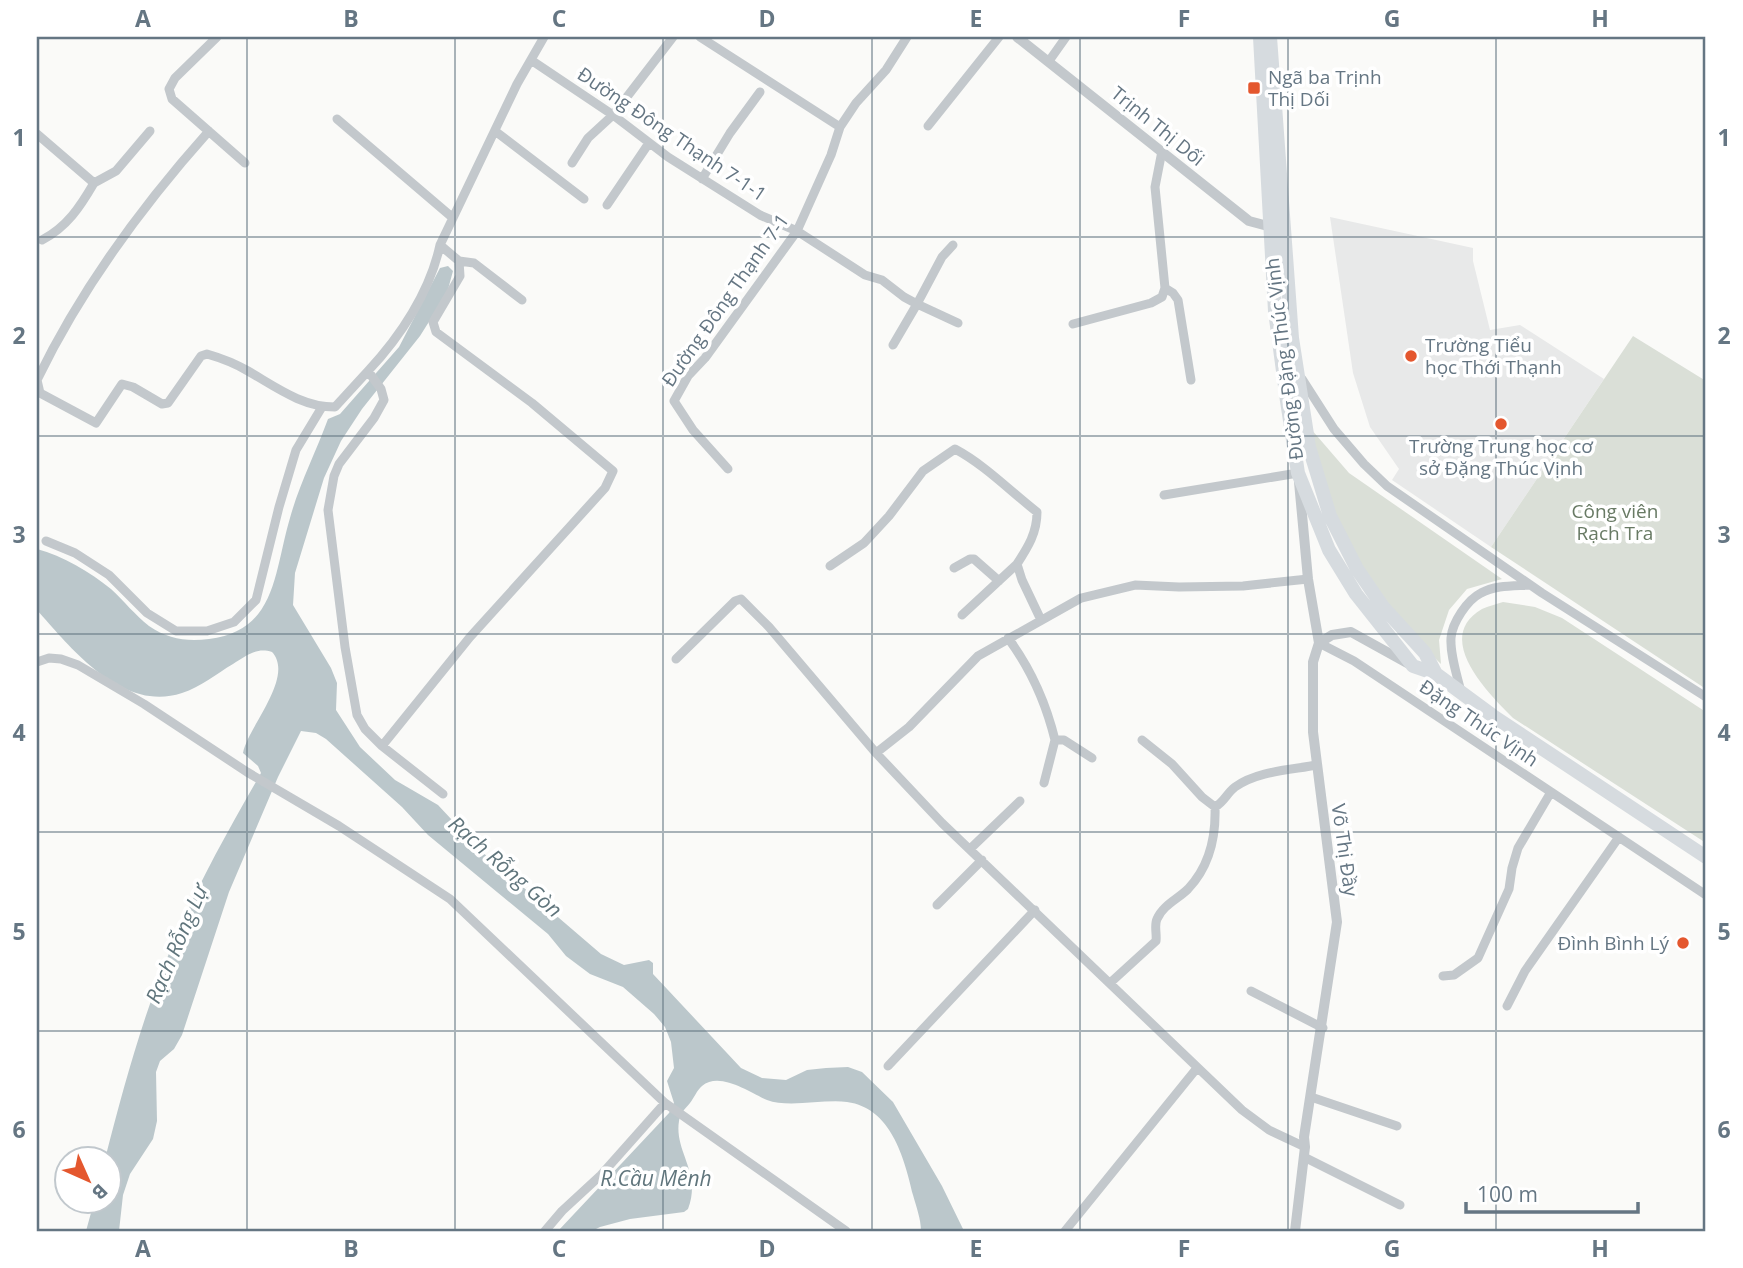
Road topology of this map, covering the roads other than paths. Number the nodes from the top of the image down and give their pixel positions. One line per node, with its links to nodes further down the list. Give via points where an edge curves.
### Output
1 (217, 37): 19 (street, via 169,89 172,99)
2 (544, 37): 11 (street)
3 (673, 37): 14 (street)
4 (701, 37): 17 (street)
5 (907, 37): 17 (street, Đường Đông Thạnh 7-1)
6 (999, 37): 16 (street)
7 (1017, 37): 12 (street, Trịnh Thị Dối)
8 (1066, 37): 12 (street)
9 (1260, 37): 31 (main road, Đường Đặng Thúc Vịnh)
10 (1270, 37): 31 (main road, Đường Đặng Thúc Vịnh)
11 (531, 60): 14 (street, Đường Đông Thạnh 7-1-1); 20 (street)
12 (1049, 61): 23 (street, Trịnh Thị Dối)
13 (760, 92): 26 (street)
14 (613, 116): 22 (street, Đường Đông Thạnh 7-1-1); 25 (street, via 588,138)
15 (337, 119): 30 (street)
16 (928, 126)
17 (840, 127): 32 (street, Đường Đông Thạnh 7-1)
18 (150, 131): 27 (street, via 116,172)
19 (209, 131): 24 (street); 45 (street, via 131,224 54,345)
20 (495, 131): 28 (street); 30 (street)
21 (37, 134): 27 (street)
22 (649, 143): 26 (street, Đường Đông Thạnh 7-1-1); 29 (street)
23 (1162, 151): 31 (street, Trịnh Thị Dối, via 1249,221); 37 (street, via 1156,187)
24 (245, 163)
25 (572, 163)
26 (702, 178): 32 (street, Đường Đông Thạnh 7-1-1, via 760,215)
27 (94, 183): 33 (street, via 59,231)
28 (584, 199)
29 (607, 205)
30 (453, 218): 34 (street)
31 (1276, 228): 43 (main road, Đường Đặng Thúc Vịnh); 49 (main road, Đường Đặng Thúc Vịnh, via 1275,311)
32 (797, 231): 39 (street, Đường Đông Thạnh 7-1-1); 48 (street, Đường Đông Thạnh 7-1, via 674,401)
33 (42, 240)
34 (440, 245): 36 (street); 44 (street, via 425,288)
35 (953, 245): 39 (street)
36 (459, 261): 38 (street, via 474,263); 70 (street, via 460,276 433,322 436,332 532,403 612,471 605,488 470,637)
37 (1165, 288): 41 (street, via 1162,297 1151,303); 46 (street, via 1178,300)
38 (522, 300)
39 (917, 304): 40 (street, Đường Đông Thạnh 7-1-1); 42 (street)
40 (958, 323)
41 (1073, 324)
42 (893, 345)
43 (1295, 368): 57 (street, via 1334,429 1387,486); 65 (main road, Đường Đặng Thúc Vịnh, via 1308,447 1330,516 1357,569 1383,607 1425,653)
44 (370, 374): 47 (street, via 335,407); 70 (street, via 381,389 382,408 339,464 328,510 357,715)
45 (37, 380): 47 (street, via 40,393 96,423 122,384 168,403 207,354 246,370 283,393)
46 (1191, 380)
47 (323, 407): 51 (street, via 296,450 256,600 234,622 207,631 176,631 147,613 109,575)
48 (728, 469)
49 (1298, 473): 50 (street); 55 (street, Võ Thị Đầy); 64 (main road, Đường Đặng Thúc Vịnh, via 1329,550 1356,594)
50 (1164, 495)
51 (46, 541)
52 (1017, 564): 53 (street, via 1037,527 1037,512 974,459 955,449 923,471 864,543); 56 (street); 59 (street)
53 (830, 566)
54 (954, 568): 56 (street, via 974,559)
55 (1308, 579): 59 (street, via 1243,586 1135,585 1081,598); 61 (street, Võ Thị Đầy)
56 (999, 581): 58 (street)
57 (1529, 585): 66 (street, via 1480,593 1468,603 1451,636); 67 (street)
58 (962, 615)
59 (1041, 620): 60 (street)
60 (1008, 638): 68 (street, via 1027,664 1049,713); 71 (street, via 978,656 909,727)
61 (1319, 643): 64 (street, Đặng Thúc Vịnh, via 1351,632); 73 (street, Võ Thị Đầy, via 1313,662); 75 (street, Đặng Thúc Vịnh, via 1354,661)
62 (676, 659): 71 (street, via 734,601 741,600)
63 (37, 662): 94 (street, via 49,658 78,665 450,899)
64 (1413, 666): 65 (main road, Đường Đặng Thúc Vịnh)
65 (1436, 674): 66 (main road, Đường Đặng Thúc Vịnh)
66 (1462, 694): 81 (main road, Đường Đặng Thúc Vịnh)
67 (1706, 696)
68 (1055, 740): 72 (street, via 1064,740); 74 (street)
69 (1142, 740): 78 (street)
70 (382, 746): 76 (street)
71 (876, 753): 80 (street)
72 (1092, 758)
73 (1317, 765): 78 (street, via 1249,779); 90 (street, Võ Thị Đầy, via 1337,922)
74 (1044, 783)
75 (1550, 792): 79 (street, Đặng Thúc Vịnh); 86 (street, via 1518,848 1509,889 1478,958 1454,975)
76 (443, 794)
77 (1020, 801): 80 (street)
78 (1215, 807): 87 (street, via 1212,849 1200,872 1156,921 1156,941)
79 (1619, 837): 83 (street, Đặng Thúc Vịnh); 89 (street, via 1525,971)
80 (970, 849): 82 (street)
81 (1706, 857)
82 (982, 860): 84 (street); 85 (street)
83 (1706, 895)
84 (937, 905)
85 (1035, 910): 87 (street); 91 (street)
86 (1443, 976)
87 (1110, 983): 92 (street)
88 (1251, 992): 90 (street)
89 (1507, 1006)
90 (1322, 1028): 93 (street, Võ Thị Đầy)
91 (888, 1066)
92 (1197, 1068): 96 (street, via 1242,1110); 100 (street)
93 (1311, 1097): 95 (street); 96 (street, Võ Thị Đầy)
94 (668, 1105): 98 (street); 99 (street)
95 (1397, 1126)
96 (1305, 1152): 97 (street); 101 (street, Võ Thị Đầy)
97 (1400, 1205)
98 (545, 1231)
99 (846, 1231)
100 (1065, 1231)
101 (1295, 1231)

